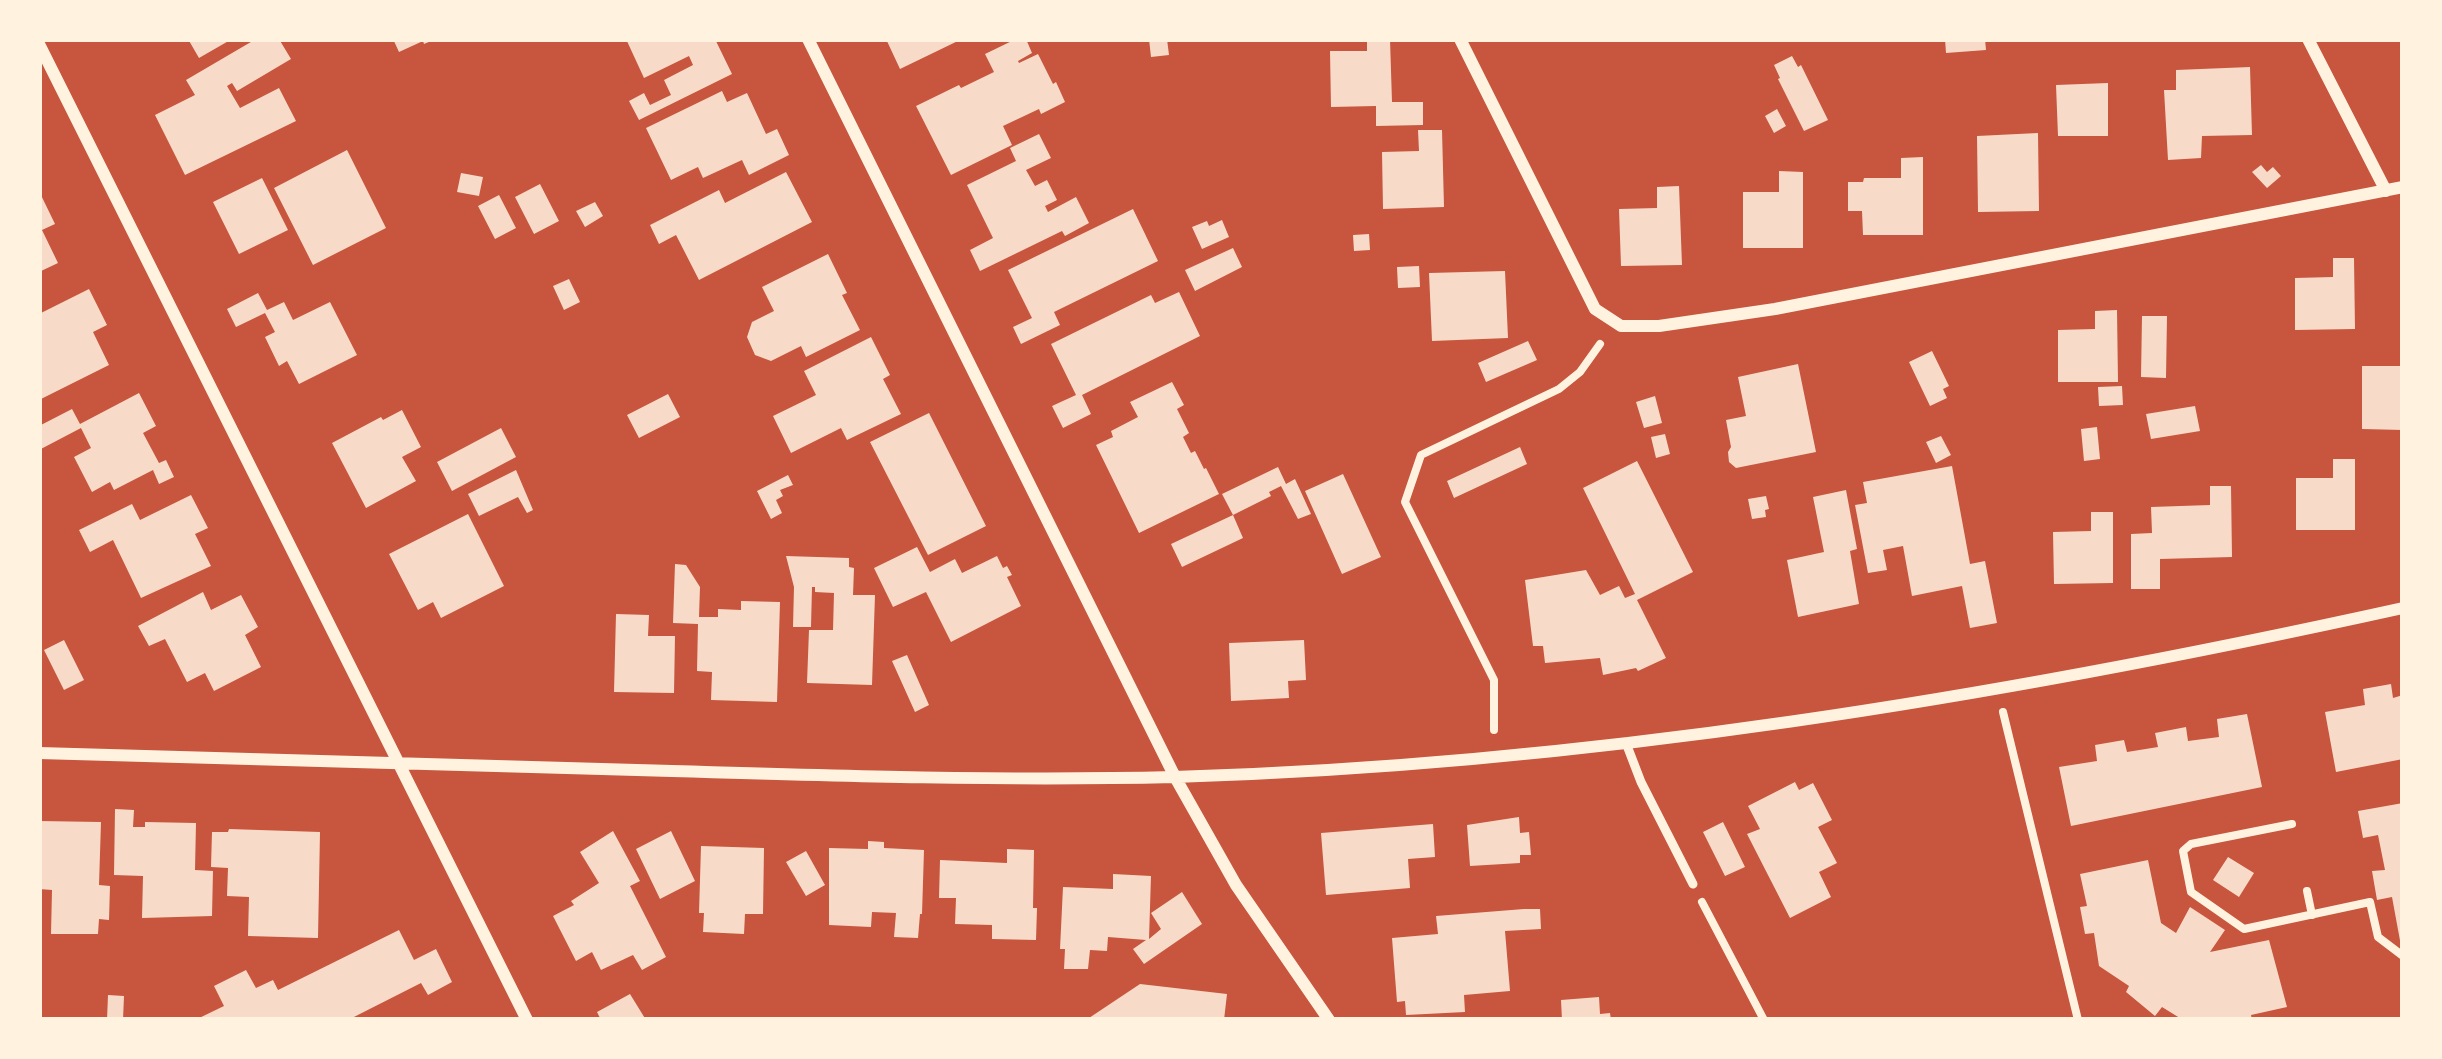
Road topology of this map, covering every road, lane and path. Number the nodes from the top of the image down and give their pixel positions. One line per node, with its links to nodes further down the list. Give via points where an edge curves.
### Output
1 (808, 39): 14 (street)
2 (1460, 39): 7 (street, via 1594,308)
3 (2308, 39): 6 (street)
4 (39, 44): 13 (street)
5 (2403, 187): 6 (street)
6 (2386, 191): 7 (street, via 1775,310 1659,326)
7 (1615, 322): 12 (path, via 1559,389 1421,455 1406,502 1494,680)
8 (2403, 608): 9 (street)
9 (1998, 689): 10 (street); 23 (path)
10 (1626, 743): 12 (street); 16 (lane)
11 (39, 754): 13 (street)
12 (1496, 755): 14 (street)
13 (399, 764): 14 (street); 20 (street)
14 (1175, 777): 21 (street, via 1236,885)
15 (2292, 824): 18 (path, via 2191,844 2183,851 2191,892 2243,929)
16 (1693, 884): 22 (path)
17 (2307, 891): 18 (path)
18 (2312, 915): 19 (path, via 2370,902 2378,937)
19 (2403, 956)
20 (527, 1020)
21 (1329, 1020)
22 (1765, 1020)
23 (2078, 1020)

